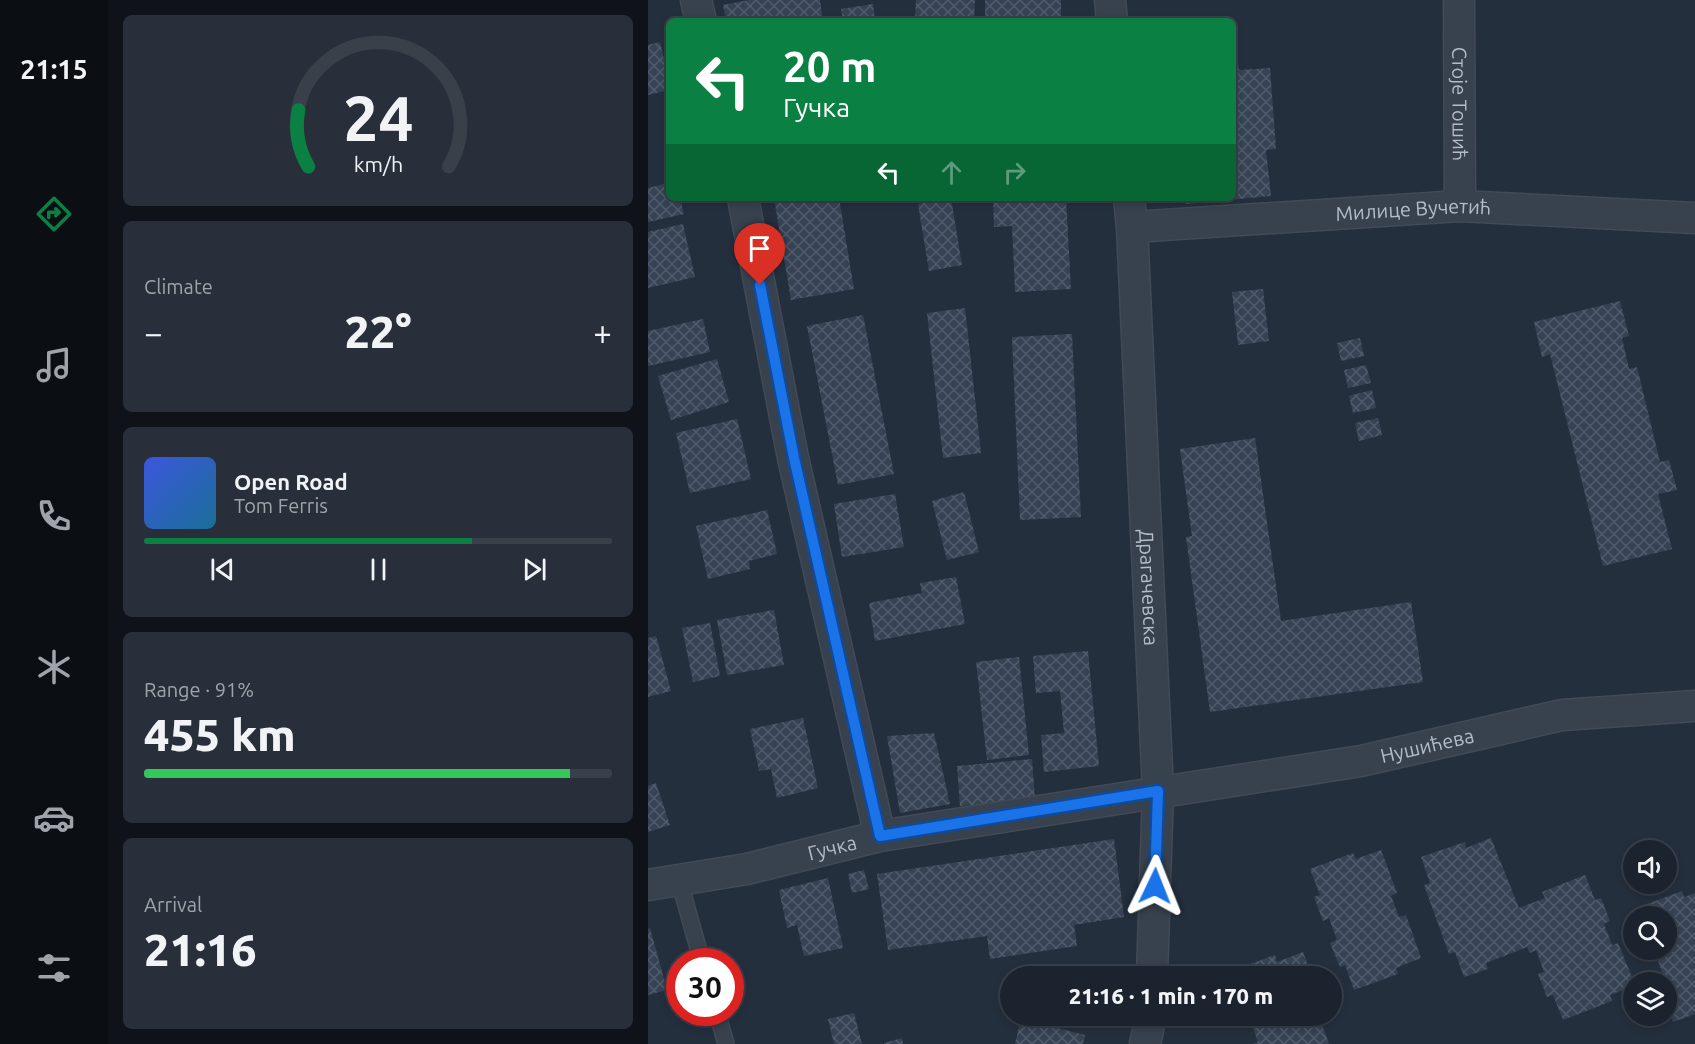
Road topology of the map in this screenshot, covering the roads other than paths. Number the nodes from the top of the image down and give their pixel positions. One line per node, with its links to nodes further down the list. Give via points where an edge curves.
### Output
1 (696, 0): 4 (street)
2 (1110, 0): 5 (street)
3 (1459, 0): 7 (street, Стоје Тошић)
4 (700, 18)
5 (1112, 18)
6 (744, 201): 12 (street, via 794,458)
7 (1460, 206): 8 (street, Милице Вучетић); 9 (street, Милице Вучетић)
8 (1130, 212): 11 (street, Драгачевска)
9 (1695, 218)
10 (1695, 706): 11 (street, Нушићева, via 1562,715 1360,761)
11 (1158, 791): 12 (street, Гучка); 16 (street, Драгачевска)
12 (880, 836): 13 (street, Гучка, via 747,869)
13 (679, 880): 14 (street, Гучка); 15 (lane)
14 (648, 885)
15 (698, 948)
16 (1152, 966)
17 (721, 1026): 19 (lane)
18 (1149, 1026): 20 (street)
19 (726, 1044)
20 (1145, 1044)

